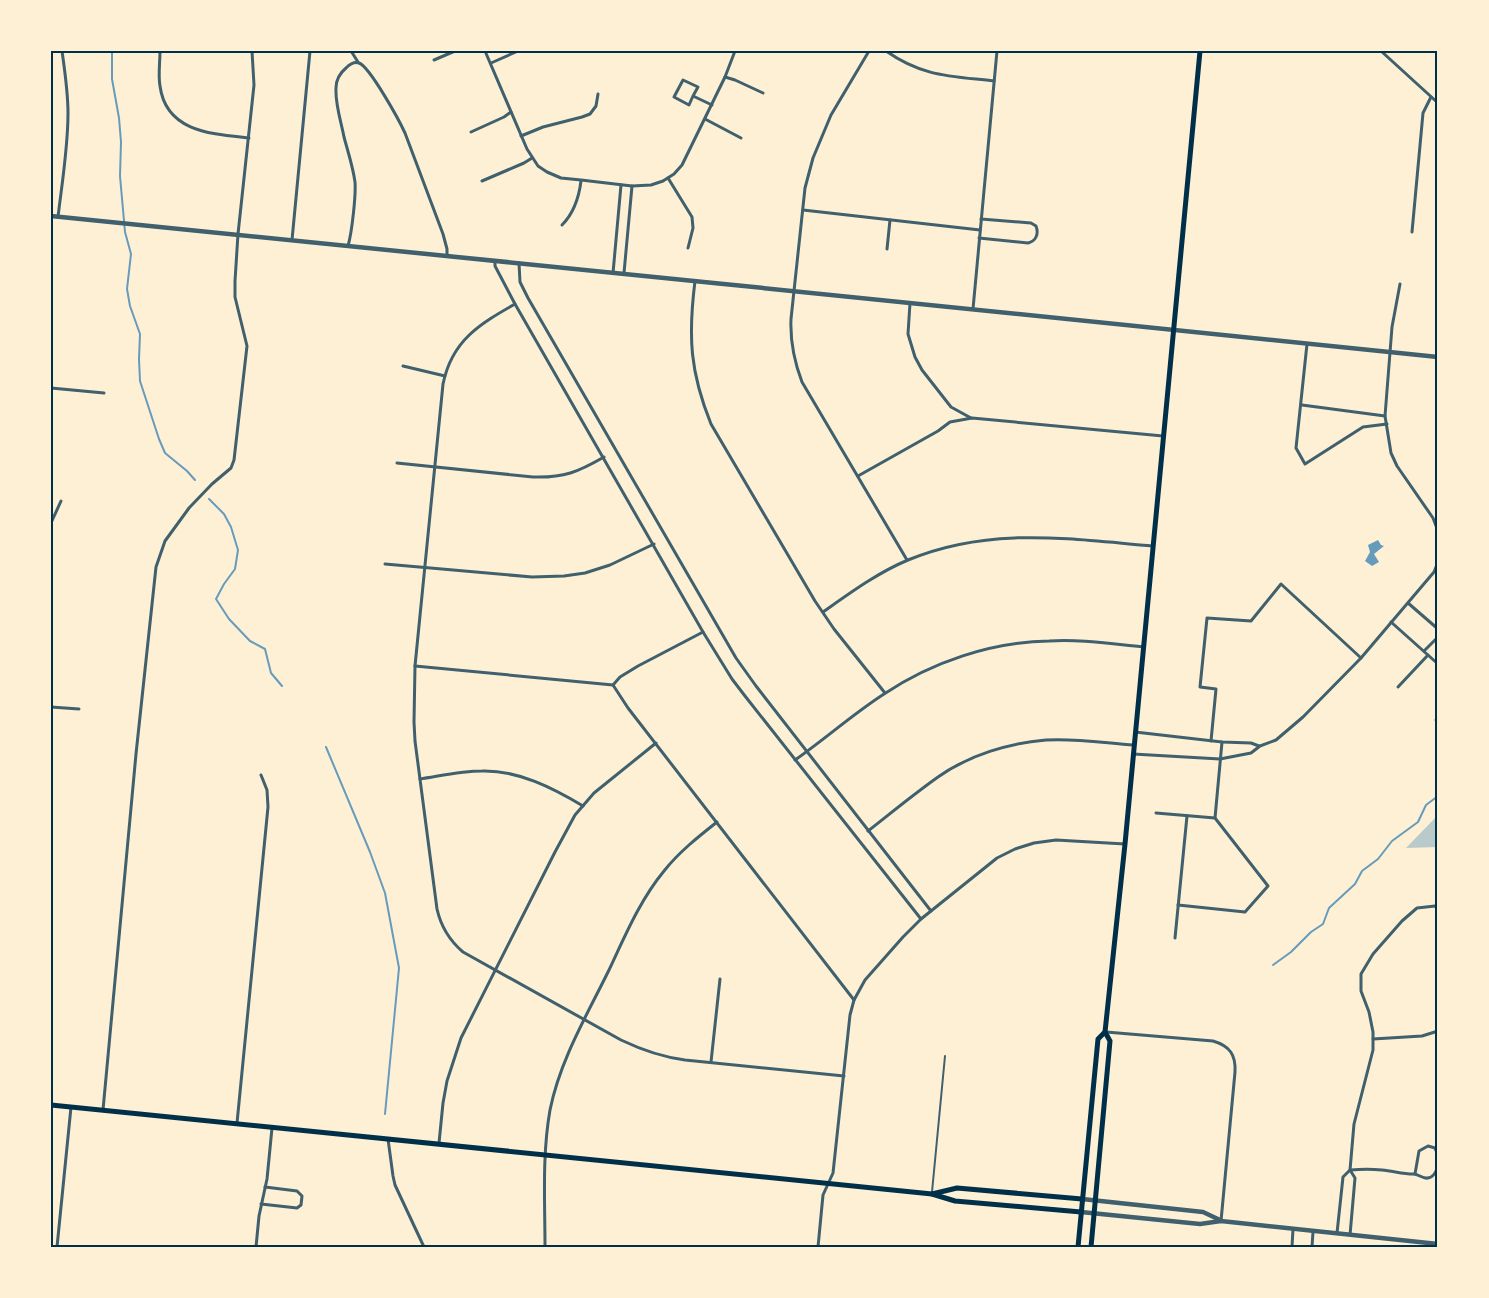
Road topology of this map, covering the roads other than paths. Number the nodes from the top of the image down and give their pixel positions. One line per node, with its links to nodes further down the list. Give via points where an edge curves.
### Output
1 (62, 51): 40 (street, via 68,114)
2 (160, 51): 30 (street, via 159,85 166,105 176,117 187,126 204,132)
3 (252, 51): 30 (street, via 254,85)
4 (310, 51): 48 (street)
5 (351, 51): 16 (street)
6 (455, 51): 15 (street)
7 (485, 51): 17 (street)
8 (518, 51): 17 (street)
9 (735, 51): 18 (street)
10 (869, 51): 38 (street, via 825,128 813,158)
11 (886, 51): 19 (street, via 915,68 937,75)
12 (997, 51): 19 (street)
13 (1200, 51): 63 (main road)
14 (1381, 51): 23 (street)
15 (434, 60)
16 (358, 62): 49 (street, via 345,68 336,85 355,190); 52 (street, via 375,81 405,133 443,234)
17 (490, 63): 26 (street)
18 (725, 77): 21 (street); 25 (street)
19 (994, 81): 41 (street)
20 (598, 94): 29 (street, via 596,106 590,114)
21 (763, 94)
22 (693, 96): 22 (street, via 698,87 683,80 674,98 689,105); 25 (street)
23 (1431, 97): 24 (street); 45 (street, via 1424,113)
24 (1438, 103)
25 (712, 105): 27 (street)
26 (511, 112): 28 (street); 29 (street)
27 (705, 120): 31 (street); 33 (street, via 682,165)
28 (471, 132)
29 (521, 136): 32 (street)
30 (248, 138): 46 (street)
31 (741, 138)
32 (532, 158): 34 (street, via 554,176); 35 (street)
33 (668, 178): 37 (street, via 651,185); 50 (street, via 692,217)
34 (581, 180): 36 (street); 43 (street, via 578,200)
35 (482, 182)
36 (621, 184): 37 (street); 55 (street)
37 (632, 186): 56 (street)
38 (803, 210): 42 (street); 59 (street)
39 (51, 216): 40 (street)
40 (58, 217): 46 (street)
41 (981, 219): 44 (street); 47 (street, via 1032,223 1037,234 1028,243)
42 (890, 220): 44 (street); 51 (street)
43 (562, 225)
44 (980, 230): 47 (street)
45 (1412, 232)
46 (238, 234): 48 (street); 142 (street, via 235,297 247,346 234,460 231,468 189,508 165,542 154,577)
47 (979, 238): 62 (street)
48 (292, 240): 49 (street)
49 (348, 246): 52 (street)
50 (688, 248)
51 (887, 249)
52 (447, 256): 53 (street)
53 (495, 261): 54 (street); 60 (street)
54 (519, 263): 55 (street); 112 (street, via 520,282 528,298 725,639 756,686)
55 (613, 272): 56 (street)
56 (624, 273): 57 (street)
57 (695, 281): 59 (street); 90 (street, via 691,350 702,402 723,447)
58 (1400, 284): 65 (street)
59 (794, 291): 61 (street); 79 (street, via 790,338 797,370)
60 (516, 304): 68 (street, via 471,333 455,353); 76 (street)
61 (910, 304): 62 (street); 73 (street, via 908,334 922,370 951,407)
62 (973, 310): 63 (street)
63 (1173, 331): 64 (street); 75 (main road)
64 (1307, 344): 65 (street); 71 (street)
65 (1390, 352): 66 (street); 72 (street)
66 (1438, 357)
67 (403, 366): 68 (street)
68 (445, 376): 78 (street)
69 (51, 388): 70 (street)
70 (104, 393)
71 (1302, 406): 72 (street); 74 (street, via 1296,448 1305,464 1363,427)
72 (1385, 416): 74 (street)
73 (972, 418): 75 (street); 79 (street, via 950,422)
74 (1387, 424): 82 (street, via 1391,453 1397,466 1433,518)
75 (1164, 436): 84 (main road)
76 (604, 458): 78 (street, via 579,471 549,478); 83 (street)
77 (397, 463): 78 (street)
78 (435, 468): 88 (street)
79 (858, 476): 85 (street)
80 (61, 501): 81 (street)
81 (51, 523)
82 (1438, 531)
83 (654, 544): 88 (street, via 610,565 564,576 532,577); 93 (street)
84 (1153, 546): 85 (street, via 1011,537 965,543); 95 (main road)
85 (908, 560): 90 (street, via 857,588)
86 (1438, 562): 89 (street, via 1434,572)
87 (385, 564): 88 (street)
88 (426, 568): 100 (street)
89 (1408, 603): 91 (street); 92 (street)
90 (823, 612): 103 (street)
91 (1391, 622): 96 (street); 98 (street)
92 (1438, 629)
93 (703, 632): 101 (street, via 638,666); 115 (street, via 732,679)
94 (1438, 637): 96 (street)
95 (1144, 647): 103 (street, via 1066,640 1024,642 962,656); 106 (main road)
96 (1424, 652): 97 (street)
97 (1428, 655): 99 (street); 102 (street)
98 (1361, 658): 107 (street, via 1281,584 1251,621 1207,618 1200,687 1216,689); 111 (street, via 1303,717 1276,740)
99 (1438, 664)
100 (416, 666): 101 (street); 117 (street, via 414,722)
101 (613, 685): 109 (street)
102 (1398, 687)
103 (885, 693): 112 (street)
104 (51, 707): 105 (street)
105 (79, 710)
106 (1136, 732): 107 (street); 110 (main road)
107 (1211, 741): 108 (street)
108 (1222, 742): 111 (street); 114 (street)
109 (656, 744): 118 (street, via 604,784); 122 (street)
110 (1134, 746): 113 (main road); 123 (street, via 1047,740 993,751 939,776)
111 (1260, 746): 114 (street, via 1251,753)
112 (807, 752): 115 (street); 123 (street)
113 (1133, 754): 114 (street); 124 (main road)
114 (1220, 759): 121 (street)
115 (795, 760): 128 (street)
116 (262, 775): 143 (street, via 268,807)
117 (420, 779): 118 (street, via 482,771 513,774); 130 (street, via 442,925 456,947)
118 (583, 806): 130 (street, via 555,852)
119 (1156, 813): 120 (street)
120 (1186, 816): 121 (street); 125 (street)
121 (1215, 818): 125 (street, via 1268,886 1245,912)
122 (717, 822): 132 (street); 133 (street, via 678,855 654,884)
123 (868, 831): 127 (street)
124 (1125, 844): 127 (street, via 1056,840 1015,848 997,858); 135 (main road)
125 (1178, 905): 129 (street)
126 (1438, 907): 136 (street, via 1417,908 1402,921 1361,974 1360,991 1369,1012)
127 (932, 911): 128 (street)
128 (921, 919): 132 (street, via 865,980)
129 (1175, 938)
130 (495, 971): 133 (street); 146 (street, via 455,1056 443,1103)
131 (720, 979): 138 (street)
132 (854, 1000): 139 (street)
133 (584, 1019): 138 (street, via 646,1051 668,1058); 147 (street, via 554,1093)
134 (1438, 1031): 136 (street, via 1422,1036)
135 (1106, 1032): 153 (main road, via 1098,1039); 154 (main road, via 1110,1041); 158 (street, via 1202,1039 1221,1043 1233,1055 1235,1063)
136 (1373, 1039): 148 (street, via 1354,1124)
137 (945, 1056): 152 (lane)
138 (711, 1062): 139 (street)
139 (844, 1076): 150 (street, via 833,1174)
140 (51, 1105): 141 (main road)
141 (71, 1107): 142 (main road); 165 (street)
142 (103, 1110): 143 (main road)
143 (237, 1123): 144 (main road)
144 (272, 1127): 145 (main road); 151 (street)
145 (388, 1138): 146 (main road); 167 (street, via 392,1176)
146 (439, 1143): 147 (main road)
147 (546, 1154): 150 (main road); 168 (street)
148 (1350, 1170): 149 (street); 161 (street, via 1343,1177); 162 (street, via 1355,1178)
149 (1416, 1174): 149 (street, via 1431,1177 1436,1171 1438,1154 1435,1148 1428,1146 1419,1152)
150 (829, 1184): 152 (main road); 169 (street, via 823,1195)
151 (265, 1187): 155 (street); 155 (street, via 297,1191 302,1196 301,1204 297,1208)
152 (932, 1194): 153 (main road, via 957,1188); 156 (main road, via 955,1200)
153 (1082, 1199): 154 (street); 156 (main road)
154 (1095, 1200): 157 (main road); 158 (street, via 1203,1212)
155 (261, 1204): 166 (street)
156 (1081, 1212): 157 (street); 170 (main road)
157 (1094, 1213): 158 (street, via 1200,1224); 171 (main road)
158 (1221, 1221): 159 (street)
159 (1294, 1230): 160 (street); 172 (street)
160 (1313, 1232): 161 (street); 173 (street)
161 (1337, 1234): 162 (street)
162 (1350, 1235): 163 (street)
163 (1424, 1244): 164 (street)
164 (1438, 1244)
165 (58, 1247)
166 (256, 1247)
167 (424, 1247)
168 (545, 1247)
169 (818, 1247)
170 (1078, 1247)
171 (1091, 1247)
172 (1292, 1247)
173 (1312, 1247)

